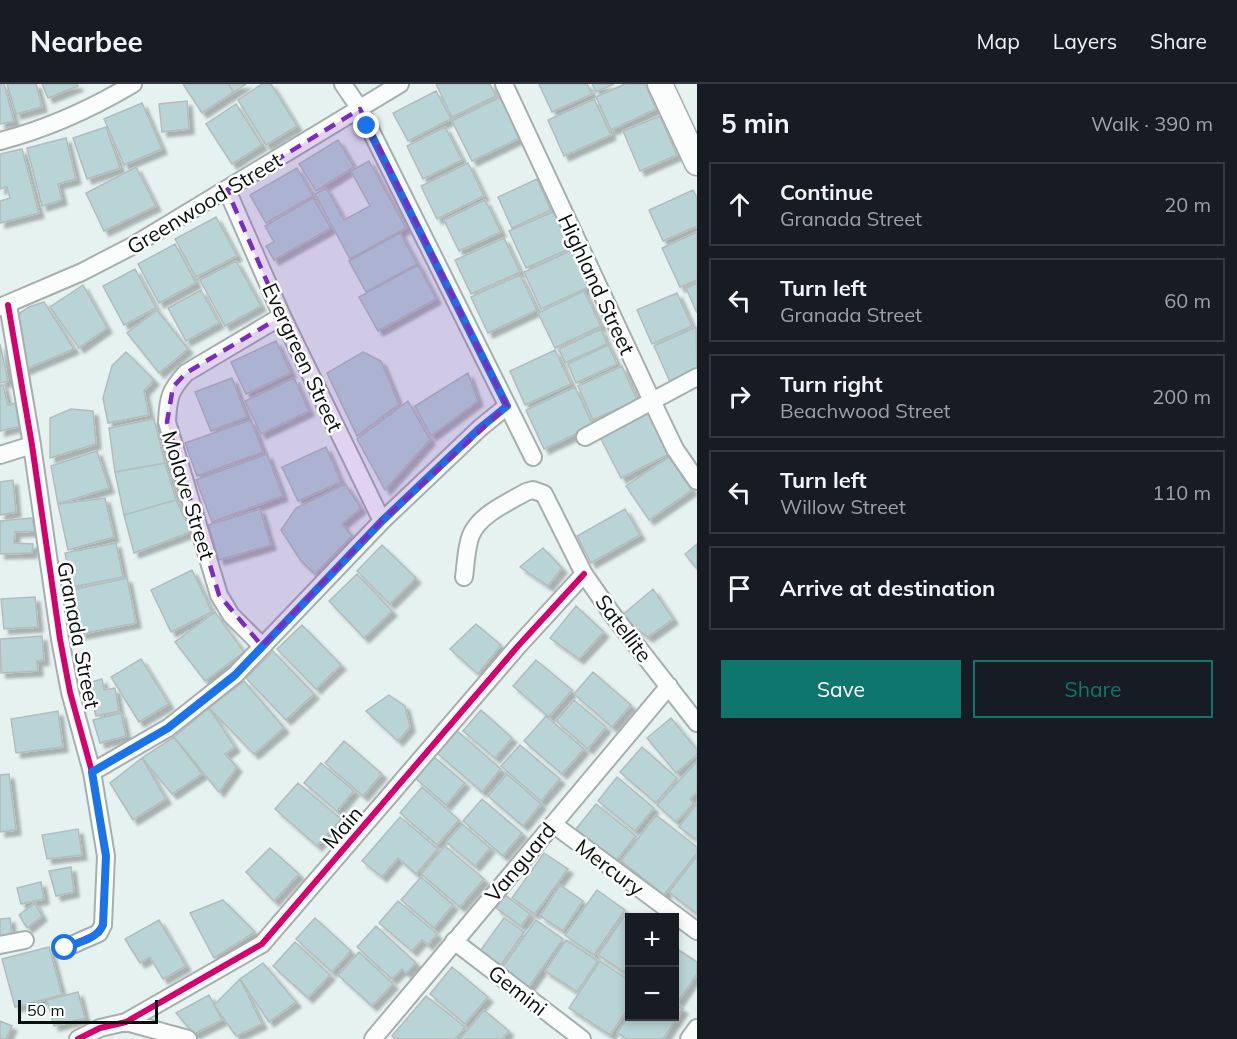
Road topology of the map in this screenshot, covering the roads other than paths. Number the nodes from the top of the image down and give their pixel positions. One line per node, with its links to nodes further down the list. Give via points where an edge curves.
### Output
1 (133, 84): 7 (street, via 34,132)
2 (343, 84): 6 (street)
3 (400, 84): 6 (street, Greenwood Street)
4 (504, 84): 13 (street, Highland Street)
5 (660, 84): 8 (street)
6 (360, 109): 9 (street, Greenwood Street); 14 (street)
7 (0, 141)
8 (697, 163)
9 (227, 190): 10 (street, Greenwood Street, via 103,261); 11 (street, Evergreen Street)
10 (4, 306): 16 (street, Granada Street)
11 (282, 316): 20 (street, Evergreen Street); 23 (street, Molave Street, via 186,373 173,387 168,402 167,422 219,595 231,615)
12 (697, 377): 13 (street)
13 (652, 401): 15 (street); 19 (street, Highland Street, via 675,449)
14 (507, 406): 18 (street); 20 (street)
15 (585, 437)
16 (32, 446): 17 (street); 26 (street, Granada Street, via 60,639)
17 (0, 455)
18 (533, 456)
19 (697, 481)
20 (382, 521): 23 (street)
21 (584, 574): 22 (street, Satellite, via 544,494 533,490 489,514 478,525 471,535); 24 (street, Satellite); 33 (street, Main, via 262,944)
22 (464, 577)
23 (262, 646): 26 (street, via 235,675 168,728)
24 (669, 686): 25 (street, Satellite); 27 (street, Vanguard)
25 (697, 723)
26 (92, 772): 32 (street, Granada Street, via 106,856 103,925 99,933)
27 (553, 824): 28 (street, Mercury); 30 (street, Vanguard)
28 (697, 932)
29 (25, 940): 31 (street)
30 (454, 941): 37 (street, Vanguard); 38 (street, Gemini)
31 (0, 945)
32 (65, 948)
33 (126, 1022): 35 (street, Main, via 100,1028); 36 (street)
34 (697, 1028): 39 (street)
35 (78, 1039)
36 (188, 1039)
37 (373, 1039)
38 (582, 1039)
39 (689, 1039)

